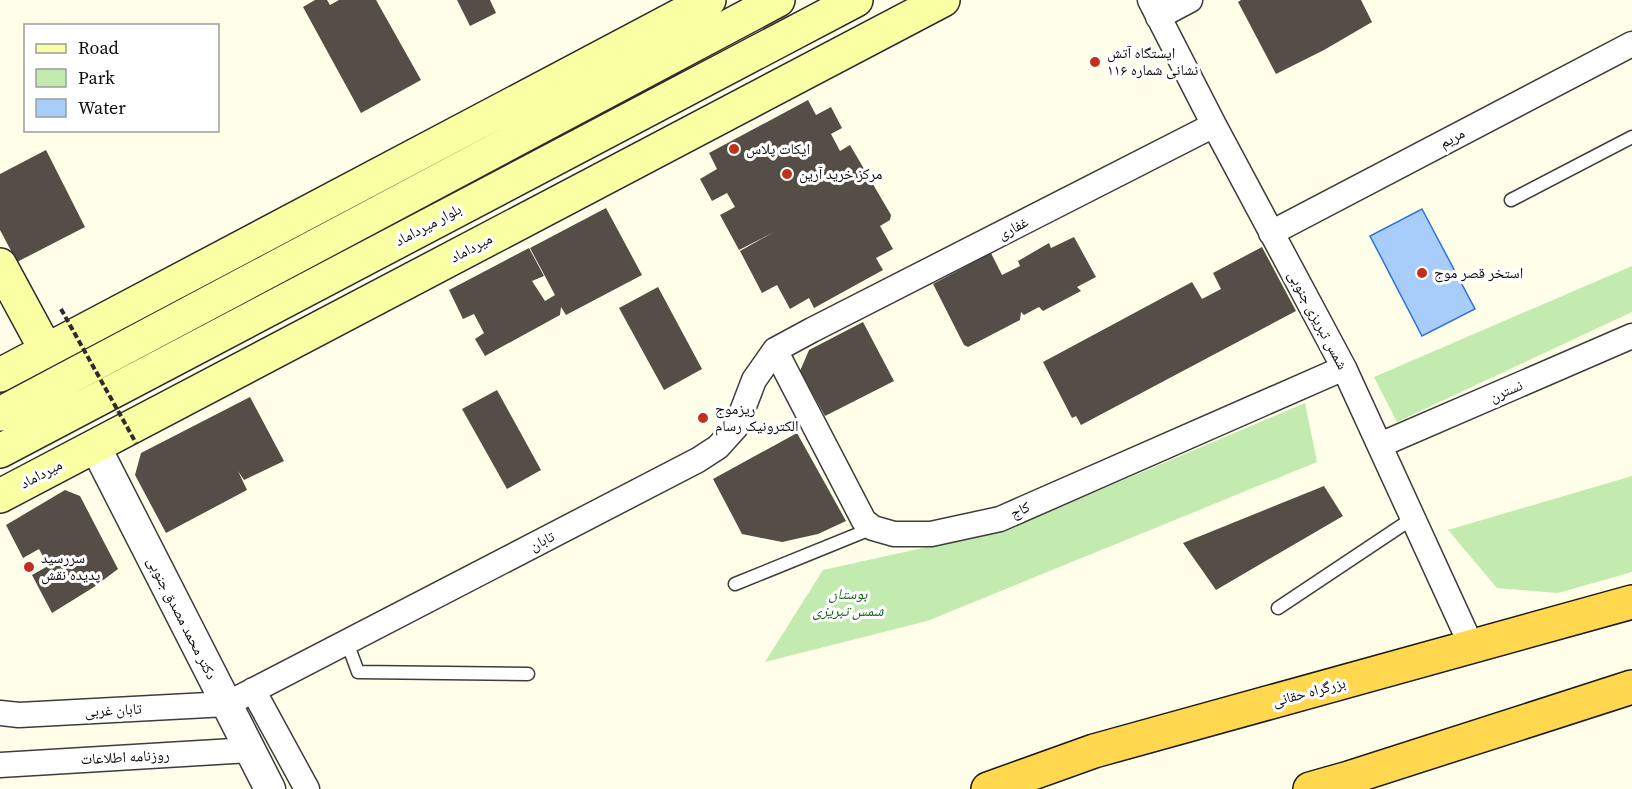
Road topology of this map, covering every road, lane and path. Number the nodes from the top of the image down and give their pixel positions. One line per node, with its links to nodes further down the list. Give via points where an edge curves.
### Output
1 (709, 0): 17 (main road)
2 (778, 0): 22 (main road)
3 (856, 0): 13 (main road, بلوار میرداماد)
4 (943, 0): 21 (main road, میرداماد)
5 (1190, 0): 6 (street)
6 (1154, 8): 8 (street, شمس تبریزی جنوبی)
7 (1632, 44): 11 (street, مریم)
8 (1214, 125): 11 (street, شمس تبریزی جنوبی); 15 (street, غفارى)
9 (1632, 137): 10 (lane)
10 (1511, 200)
11 (1271, 233): 19 (street, شمس تبریزی جنوبی)
12 (0, 265): 17 (main road)
13 (338, 273): 21 (main road); 26 (main road, بلوار میرداماد)
14 (61, 309): 23 (path, bridge)
15 (812, 330): 18 (street, تابان)
16 (1632, 336): 24 (street, نسترن)
17 (46, 350): 20 (main road)
18 (775, 350): 29 (street, via 864,521); 33 (street, تابان, via 754,380 736,427 718,447)
19 (1344, 368): 24 (street, شمس تبریزی جنوبی); 29 (street, کاج, via 1000,519 931,534 894,534)
20 (0, 375)
21 (207, 387): 25 (main road, میرداماد)
22 (0, 414)
23 (136, 443)
24 (1380, 445): 28 (street, شمس تبریزی جنوبی)
25 (95, 446): 27 (main road, میرداماد); 38 (street, دکتر محمد مصدق جنوبی)
26 (0, 451)
27 (0, 496)
28 (1413, 518): 32 (lane); 34 (street, شمس تبریزی جنوبی)
29 (873, 528): 30 (lane)
30 (735, 584)
31 (1632, 602): 34 (highway, بزرگراه حقانی)
32 (1278, 608)
33 (347, 642): 35 (lane, via 358,672); 37 (street, تابان)
34 (1472, 647): 45 (highway, بزرگراه حقانی, via 1094,751)
35 (528, 674)
36 (1632, 687): 42 (highway)
37 (253, 690): 38 (street, تابان); 44 (street)
38 (227, 704): 39 (street, تابان غربی); 40 (street, دکتر محمد مصدق جنوبی)
39 (0, 713)
40 (250, 750): 41 (street, روزنامه اطلاعات); 43 (street, دکتر محمد مصدق جنوبی)
41 (0, 765)
42 (1343, 785): 46 (highway)
43 (270, 789)
44 (307, 789)
45 (988, 789)
46 (1310, 789)

